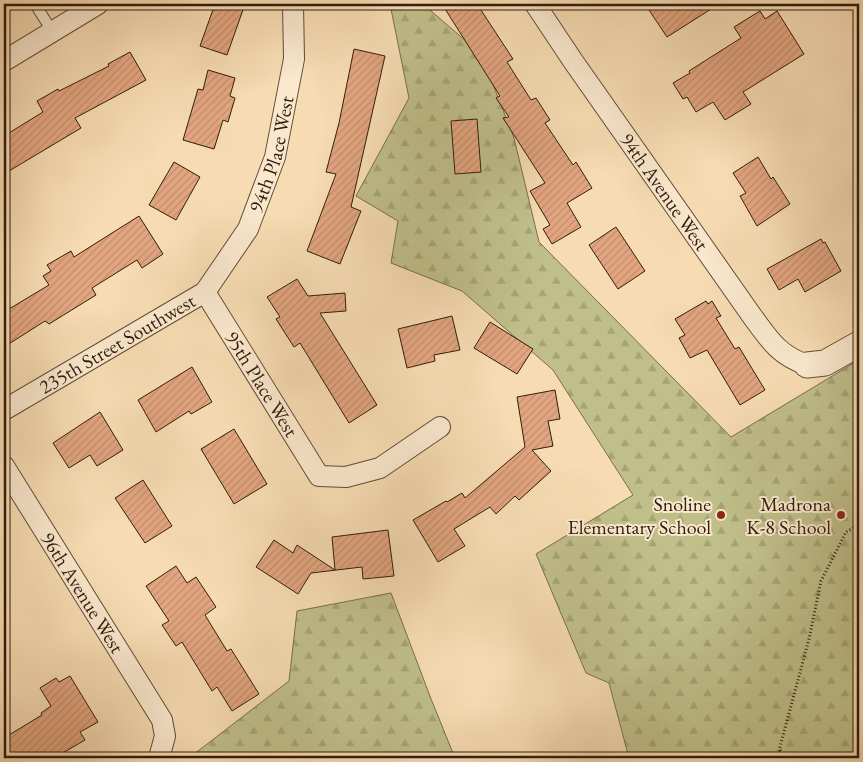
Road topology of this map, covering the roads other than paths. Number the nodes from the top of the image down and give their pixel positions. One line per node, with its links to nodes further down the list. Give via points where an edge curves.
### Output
1 (35, 4): 5 (lane)
2 (98, 4): 5 (street)
3 (293, 4): 7 (street, 94th Place West, via 294,59 274,157 248,229)
4 (535, 4): 9 (street, 94th Avenue West, via 752,316 782,353)
5 (52, 31): 6 (street)
6 (4, 62)
7 (205, 292): 10 (street, 235th Street Southwest); 11 (street, 95th Place West, via 319,476 346,477 380,468)
8 (859, 344): 9 (street, via 825,363)
9 (807, 365)
10 (4, 410)
11 (440, 427)
12 (4, 466): 13 (street, 96th Avenue West, via 162,720 165,736)
13 (159, 758)

